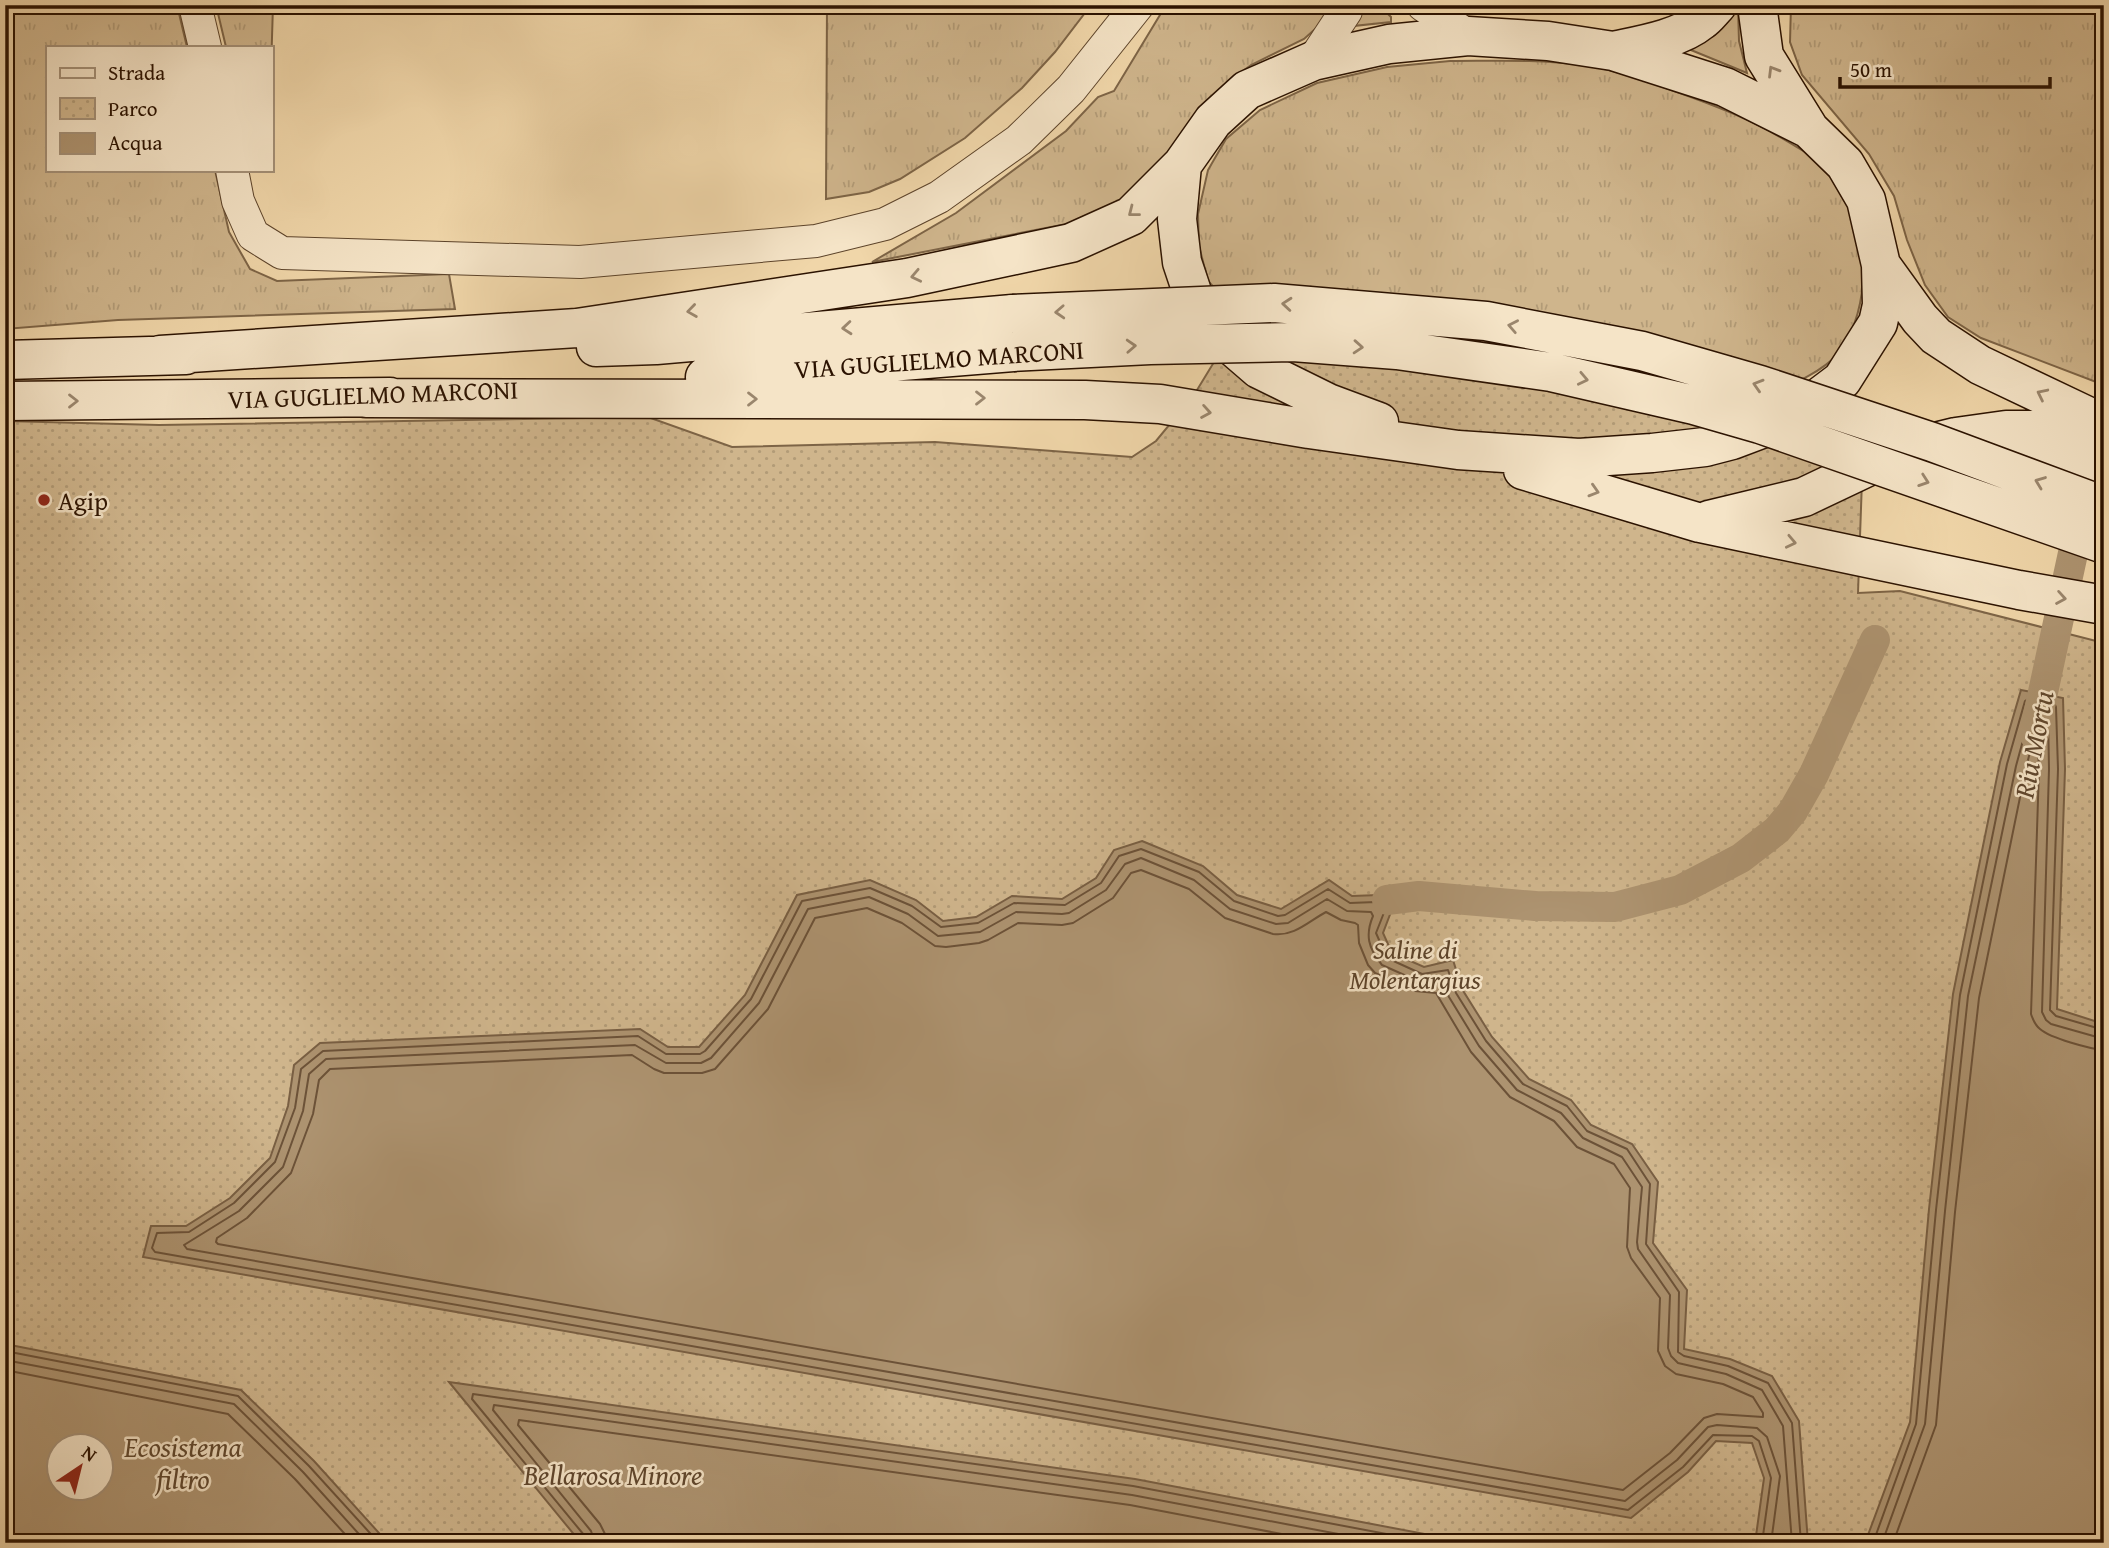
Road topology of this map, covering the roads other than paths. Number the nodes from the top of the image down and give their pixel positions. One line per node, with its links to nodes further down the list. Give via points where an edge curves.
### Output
1 (195, 5): 8 (street)
2 (1138, 5): 13 (street, via 1072,89 1018,140 939,197 885,224 816,241 580,262 282,253 254,235 238,201)
3 (1347, 5): 10 (street)
4 (1423, 5): 7 (street)
5 (1717, 5): 9 (main road, via 1701,22 1685,30)
6 (1757, 5): 11 (main road, one-way to 6, via 1764,56)
7 (1468, 36): 9 (main road); 10 (main road, via 1389,44)
8 (205, 46)
9 (1613, 51): 11 (main road, via 1725,87)
10 (1313, 61): 12 (main road, via 1247,90 1213,121)
11 (1809, 129): 14 (main road, via 1845,164 1866,201)
12 (1182, 166): 15 (main road, one-way to 15, via 1131,216 1071,243 907,278 577,328); 22 (main road, via 1177,219 1182,262 1200,319 1259,369 1328,403)
13 (232, 172)
14 (1881, 265): 19 (main road, one-way to 14, via 1980,365 1936,336); 22 (main road, via 1882,305 1871,338 1842,380 1793,417 1705,447 1652,453 1579,458)
15 (160, 355): 16 (main road, VIA GUGLIELMO MARCONI); 24 (main road, VIA GUGLIELMO MARCONI, one-way to 15, bridge, via 1932,442 1642,351 1486,321 1274,303 1013,314 656,345 439,354)
16 (5, 360)
17 (366, 398): 18 (main road, VIA GUGLIELMO MARCONI, one-way to 17); 22 (main road, one-way to 22, via 1085,400 1160,404); 26 (main road, VIA GUGLIELMO MARCONI, one-way to 26, bridge, via 579,387 1013,352 1293,342 1551,372 1694,405)
18 (5, 401)
19 (2104, 424)
20 (2104, 434): 21 (main road, via 2006,430)
21 (1956, 437): 23 (main road, via 2034,446); 25 (main road, via 1903,450 1804,497)
22 (1458, 450): 25 (main road, one-way to 25)
23 (2104, 466)
24 (2104, 506)
25 (1700, 523): 27 (main road, one-way to 27)
26 (2104, 544)
27 (2104, 605)

